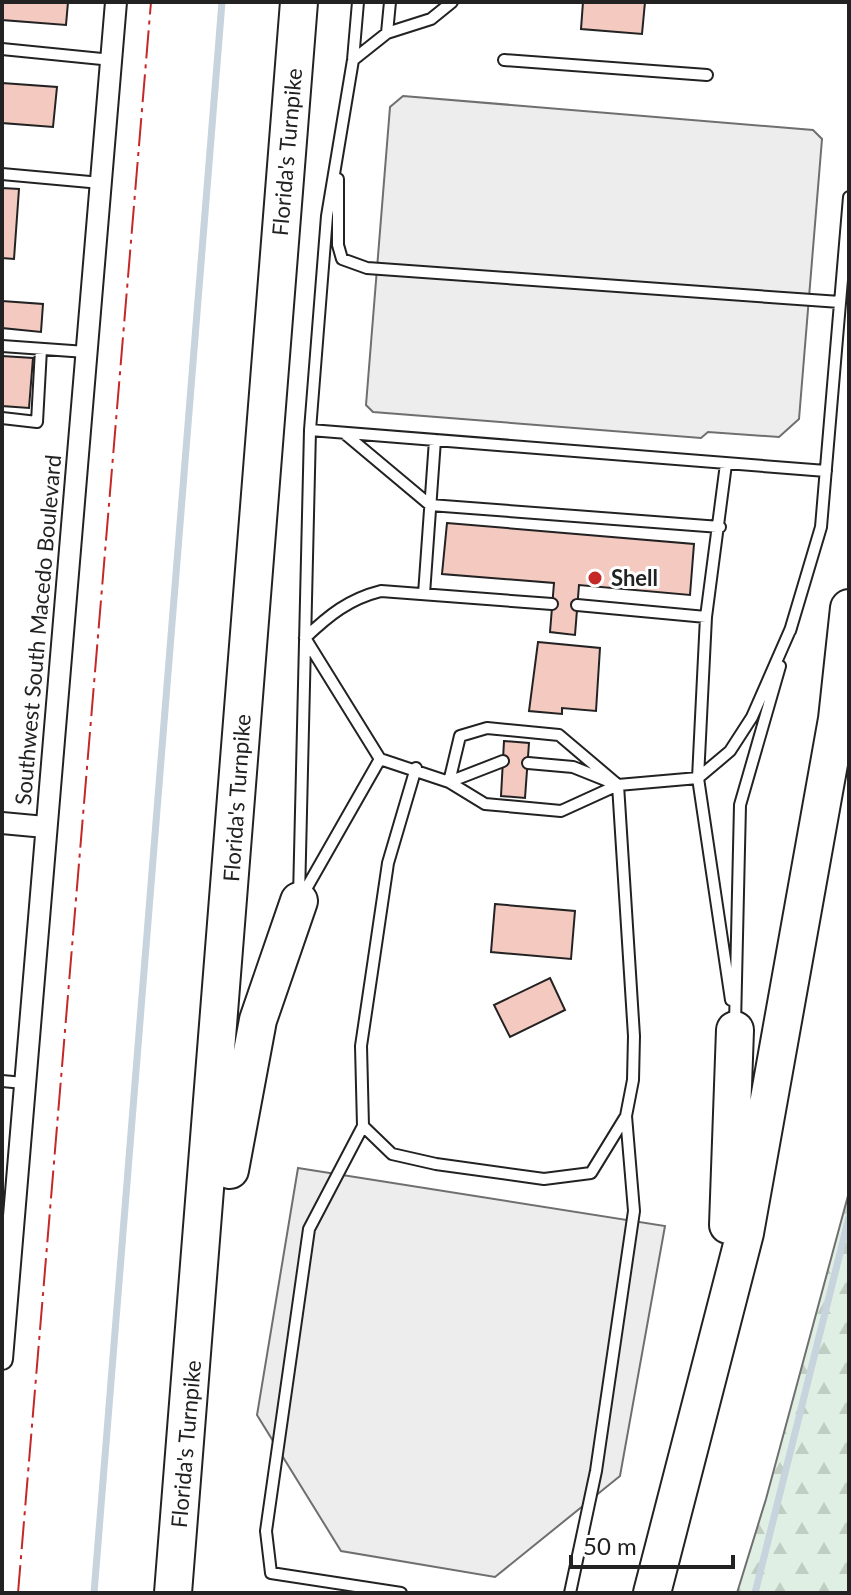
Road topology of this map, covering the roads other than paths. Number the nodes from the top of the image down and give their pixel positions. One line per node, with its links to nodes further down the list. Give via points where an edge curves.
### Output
1 (116, 2): 8 (street, Southwest South Macedo Boulevard)
2 (299, 2): 52 (highway, Florida's Turnpike)
3 (358, 2): 9 (lane)
4 (390, 2): 6 (lane)
5 (452, 2): 6 (lane, via 431,19)
6 (387, 33): 9 (lane)
7 (2, 49): 8 (lane)
8 (112, 60): 14 (street, Southwest South Macedo Boulevard)
9 (353, 60): 12 (lane)
10 (504, 60): 11 (lane)
11 (707, 75)
12 (337, 167): 16 (lane, via 342,259 367,268); 21 (lane, via 327,216)
13 (2, 174): 14 (lane)
14 (101, 183): 19 (street, Southwest South Macedo Boulevard)
15 (849, 197): 16 (lane)
16 (840, 302): 25 (lane)
17 (2, 346): 18 (lane)
18 (41, 349): 19 (lane); 20 (lane, via 37,422)
19 (86, 352): 43 (street, Southwest South Macedo Boulevard)
20 (2, 418)
21 (310, 430): 22 (lane); 34 (lane)
22 (344, 433): 23 (lane); 26 (lane)
23 (435, 440): 24 (lane); 26 (lane)
24 (726, 464): 25 (lane); 27 (lane)
25 (826, 471): 33 (lane, via 821,527)
26 (430, 505): 27 (lane); 28 (lane)
27 (720, 527): 32 (lane)
28 (424, 594): 29 (lane); 34 (lane, via 381,591 355,598)
29 (552, 604)
30 (577, 605): 32 (lane)
31 (849, 608): 53 (highway, via 837,719 784,1026 745,1233)
32 (706, 617): 39 (lane)
33 (791, 628): 39 (lane, via 752,717 730,751); 45 (lane, via 740,805)
34 (305, 638): 35 (lane); 44 (lane)
35 (380, 759): 38 (lane); 44 (lane)
36 (503, 761): 40 (lane)
37 (528, 763): 41 (lane, via 573,767)
38 (416, 768): 40 (lane); 49 (lane, via 388,863 361,1046)
39 (698, 778): 41 (lane); 45 (lane)
40 (449, 782): 41 (lane, via 485,804 561,811); 41 (lane, via 460,736 487,728 559,735)
41 (618, 785): 48 (lane, via 634,1036)
42 (2, 823): 43 (street)
43 (45, 827): 47 (street, Southwest South Macedo Boulevard)
44 (299, 901): 52 (highway, via 258,1020 233,1144 217,1287)
45 (735, 1030): 53 (highway, via 729,1210)
46 (2, 1081): 47 (lane)
47 (24, 1083): 50 (street, Southwest South Macedo Boulevard)
48 (626, 1116): 49 (lane, via 591,1173 544,1179 392,1154); 56 (lane, via 634,1211 596,1471)
49 (363, 1126): 55 (lane, via 309,1229 266,1531 271,1573)
50 (9, 1189): 51 (street, Southwest South Macedo Boulevard)
51 (2, 1359)
52 (193, 1369): 54 (highway, Florida's Turnpike)
53 (711, 1373): 57 (highway)
54 (173, 1593)
55 (401, 1593)
56 (570, 1593)
57 (652, 1593)

